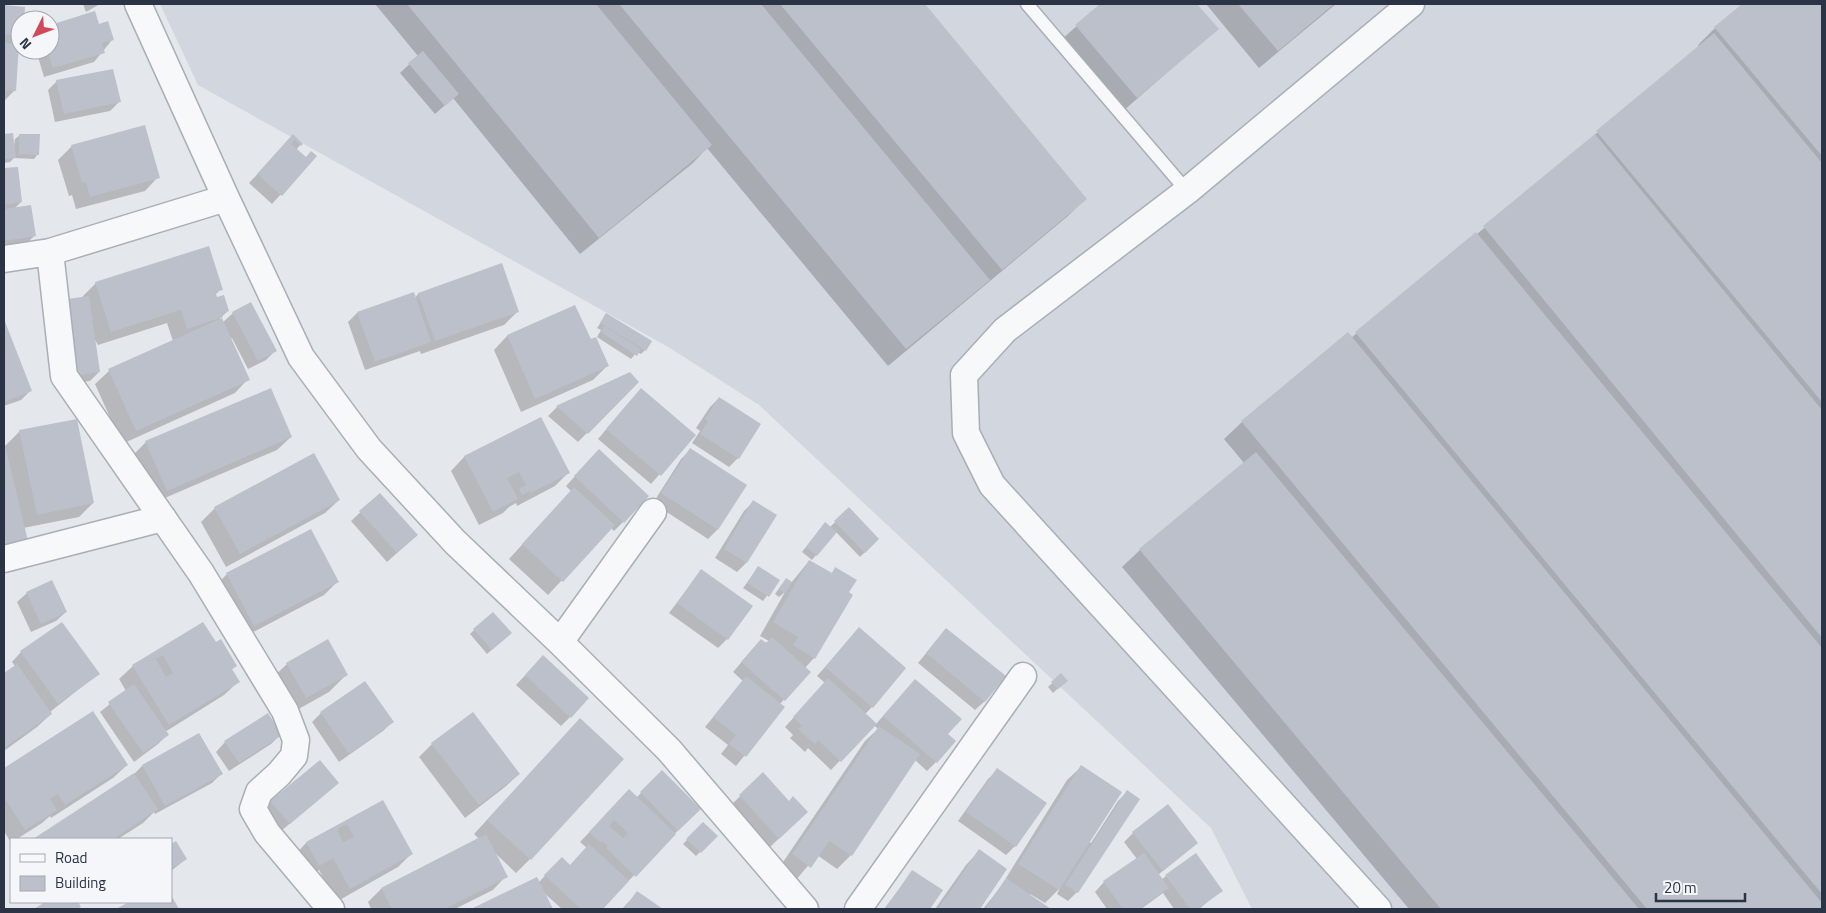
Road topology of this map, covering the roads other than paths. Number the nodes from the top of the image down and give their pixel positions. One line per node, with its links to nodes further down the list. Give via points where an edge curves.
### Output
1 (138, 4): 5 (street)
2 (1027, 4): 4 (lane)
3 (1411, 4): 4 (street)
4 (1187, 191): 16 (street, via 1005,330 964,375 966,433 992,484)
5 (226, 198): 6 (street); 11 (street, via 302,356 369,449 455,542)
6 (50, 252): 7 (street); 9 (street, via 64,376)
7 (4, 259)
8 (653, 512): 11 (street)
9 (163, 518): 10 (street); 13 (street, via 201,573 285,712 296,740 294,756 259,792 252,809 267,833)
10 (4, 559)
11 (560, 642): 14 (street, via 669,750)
12 (1023, 676): 15 (street)
13 (332, 909)
14 (805, 909)
15 (858, 909)
16 (1378, 909)

